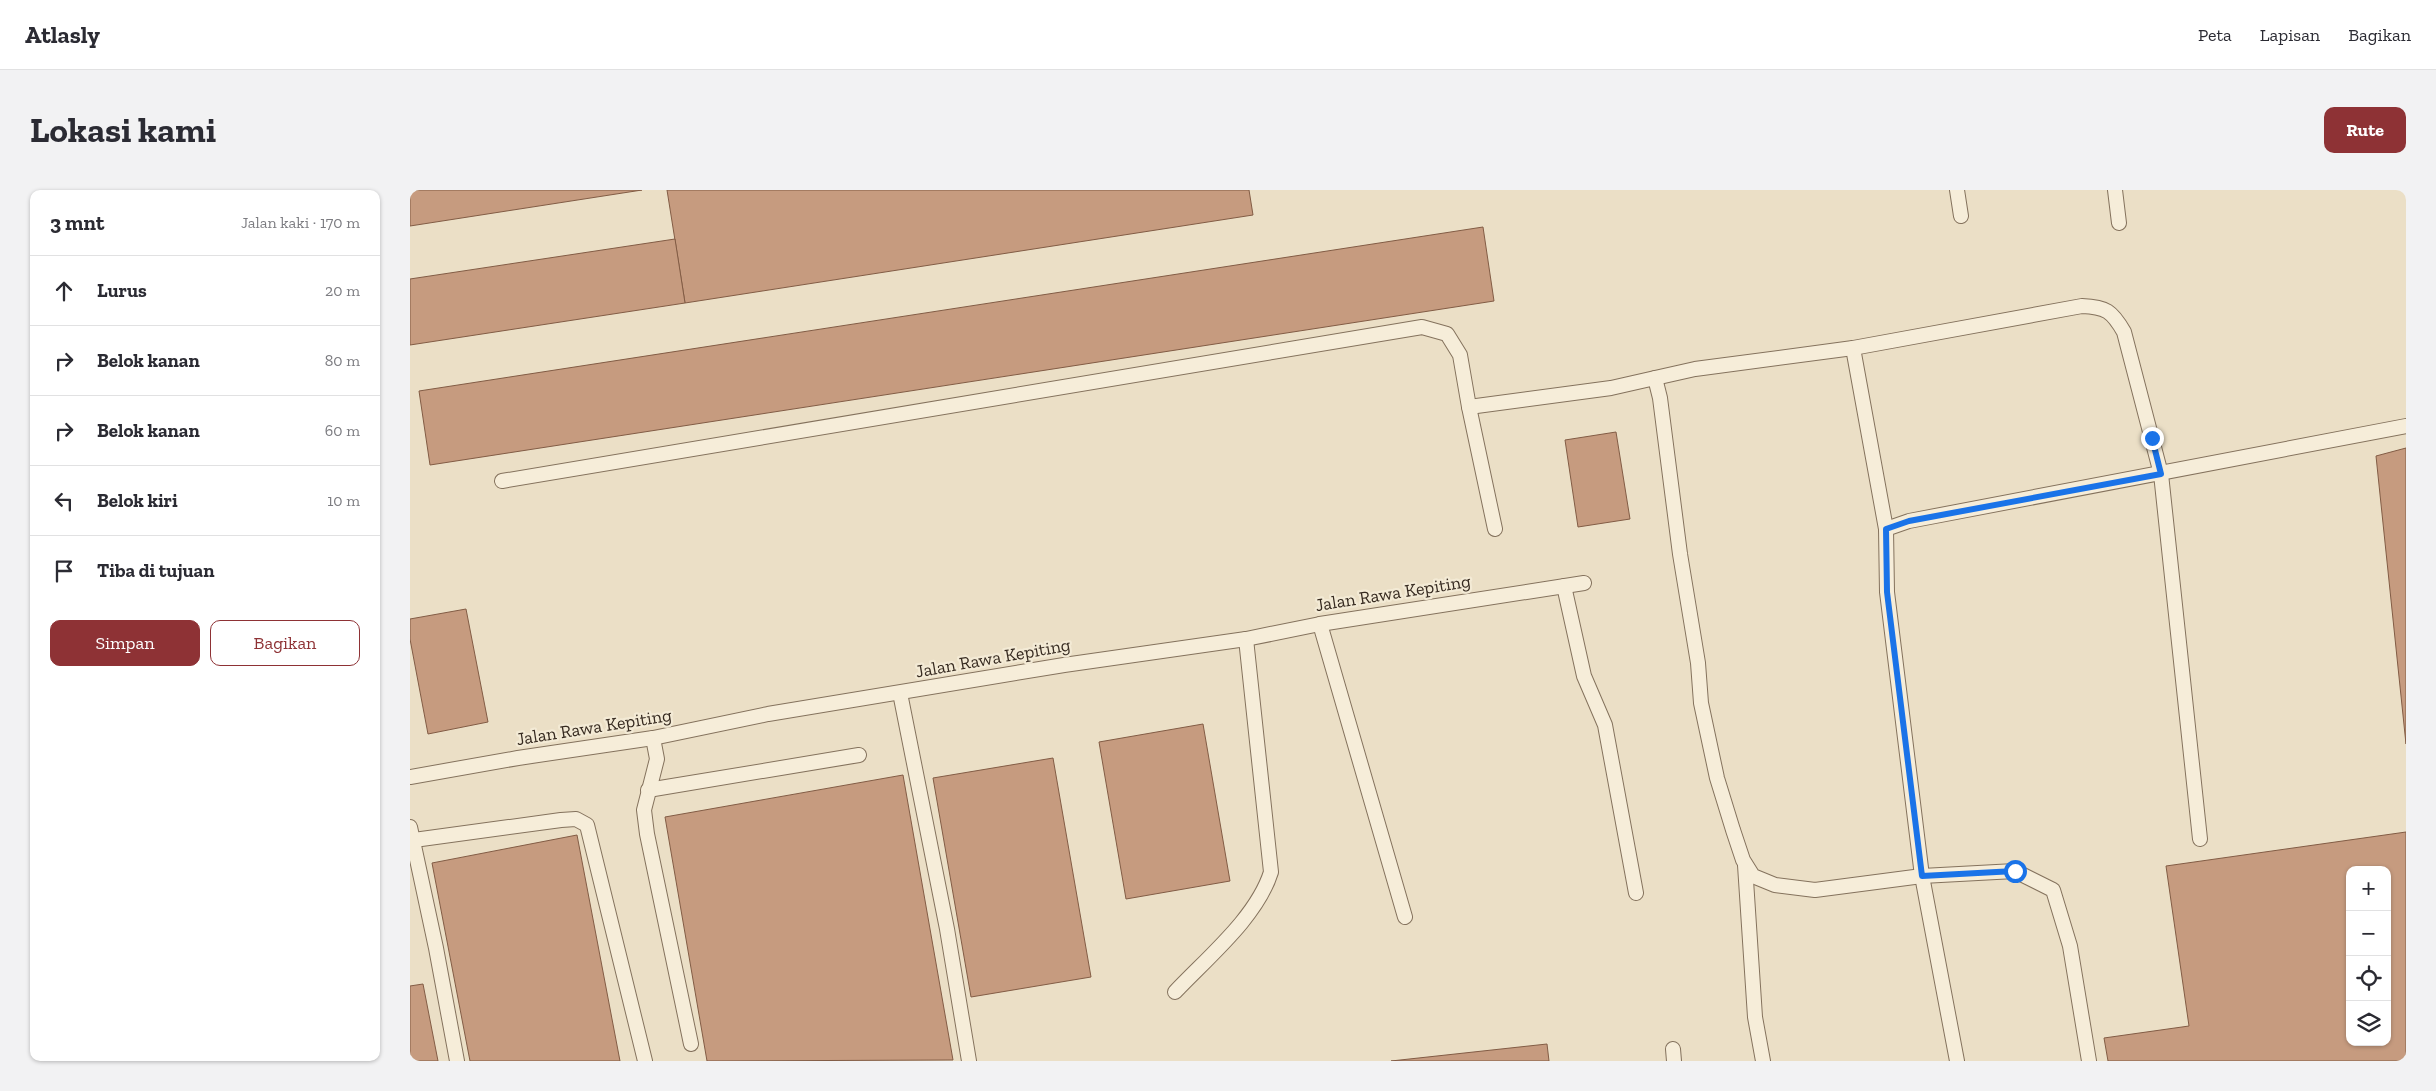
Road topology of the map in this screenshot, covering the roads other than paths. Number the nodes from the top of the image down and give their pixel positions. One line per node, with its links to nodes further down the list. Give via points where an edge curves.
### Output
1 (1957, 190): 3 (lane)
2 (2115, 190): 4 (lane)
3 (1961, 216)
4 (2119, 223)
5 (1853, 348): 6 (lane); 9 (lane, via 2082,306 2101,307 2116,316 2124,332); 12 (lane)
6 (1655, 378): 7 (lane, via 1611,388); 25 (lane, via 1698,663 1701,703 1717,778)
7 (1469, 407): 10 (lane, via 1460,355 1447,334 1422,327); 11 (lane)
8 (2406, 426): 9 (lane)
9 (2161, 474): 12 (lane, via 1909,521); 23 (lane)
10 (502, 481)
11 (1495, 529)
12 (1886, 529): 26 (lane, via 1887,592)
13 (1584, 583): 14 (lane, Jalan Rawa Kepiting)
14 (1564, 586): 15 (lane, Jalan Rawa Kepiting); 27 (lane, via 1584,676 1605,725)
15 (1320, 624): 16 (lane, Jalan Rawa Kepiting); 28 (lane)
16 (1246, 639): 17 (lane, Jalan Rawa Kepiting); 29 (lane, via 1271,872 1256,906)
17 (900, 693): 18 (lane, Jalan Rawa Kepiting, via 768,714); 33 (lane, via 947,929)
18 (653, 738): 20 (lane, Jalan Rawa Kepiting); 21 (lane, via 657,759)
19 (859, 755): 21 (lane)
20 (410, 777)
21 (648, 790): 30 (lane, via 644,810 647,834)
22 (410, 827): 24 (lane)
23 (2200, 839)
24 (414, 840): 31 (lane); 32 (lane, via 561,820 576,819 587,825)
25 (1744, 861): 26 (lane, via 1753,876 1775,885 1815,890); 34 (lane, via 1755,1017)
26 (1922, 876): 35 (lane); 36 (lane, via 2015,871 2053,890 2070,946)
27 (1636, 894)
28 (1405, 917)
29 (1175, 992)
30 (691, 1044)
31 (457, 1061)
32 (645, 1061)
33 (968, 1061)
34 (1762, 1061)
35 (1957, 1061)
36 (2089, 1061)

